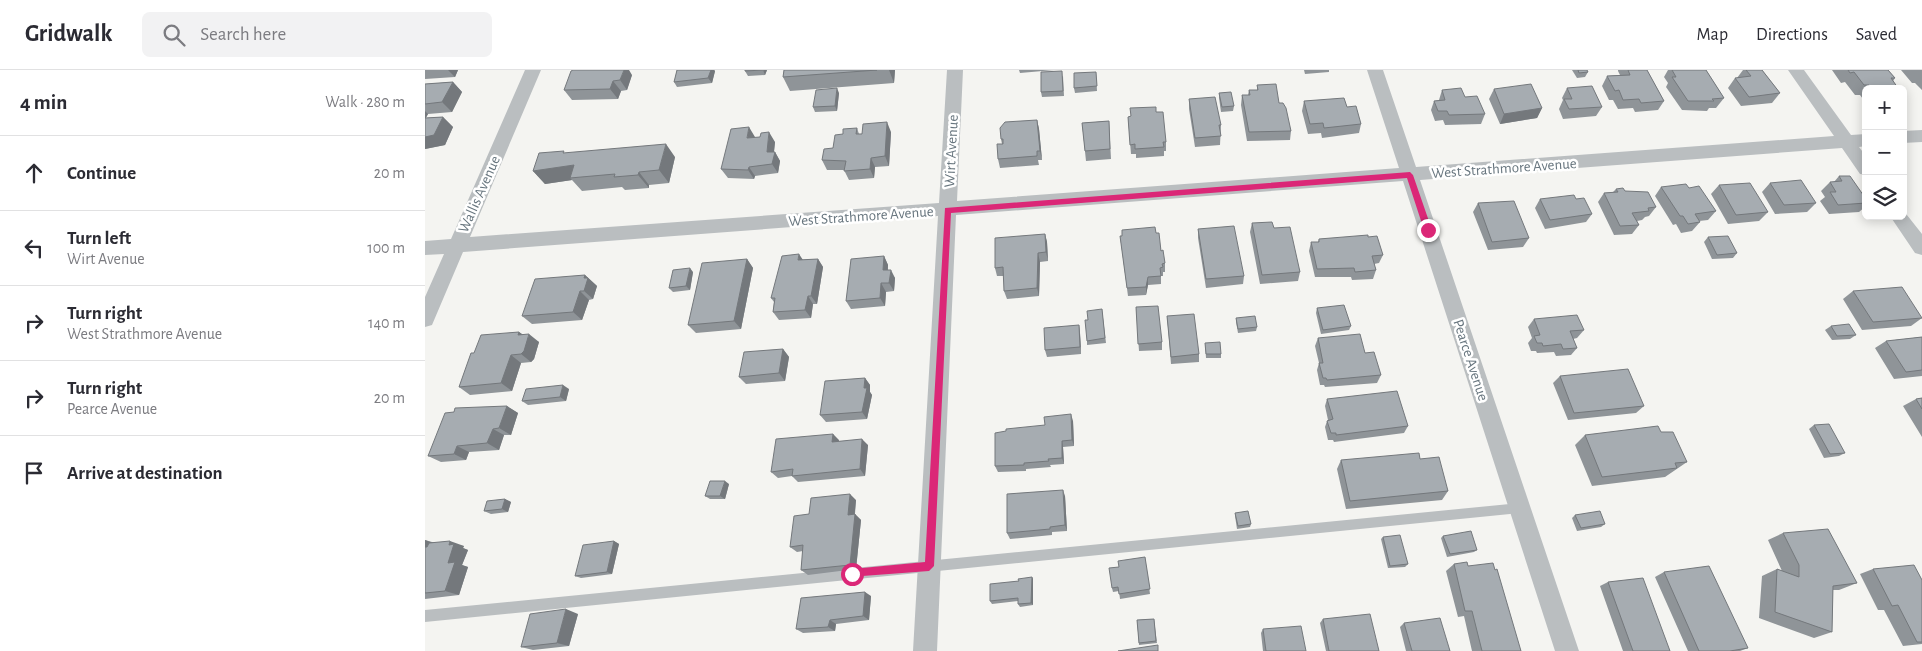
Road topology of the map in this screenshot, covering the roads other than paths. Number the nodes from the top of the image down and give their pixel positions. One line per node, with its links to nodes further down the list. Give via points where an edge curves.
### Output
1 (533, 70): 13 (street, Wallis Avenue)
2 (955, 70): 11 (street, Wirt Avenue)
3 (1375, 70): 10 (street, Pearce Avenue)
4 (1796, 70): 8 (street)
5 (1922, 136): 6 (street)
6 (1907, 137)
7 (1862, 140): 8 (street, West Strathmore Avenue)
8 (1846, 142): 9 (street); 10 (street, West Strathmore Avenue)
9 (1862, 164)
10 (1410, 175): 11 (street, West Strathmore Avenue); 17 (street, Pearce Avenue)
11 (948, 210): 13 (street, West Strathmore Avenue); 18 (street, Wirt Avenue)
12 (1902, 220): 15 (street)
13 (457, 245): 14 (street, West Strathmore Avenue); 16 (street, Wallis Avenue)
14 (425, 248)
15 (1922, 248)
16 (425, 319)
17 (1520, 508): 18 (lane); 21 (street, Pearce Avenue)
18 (929, 566): 19 (lane); 20 (street, Wirt Avenue)
19 (425, 616)
20 (925, 651)
21 (1567, 651)

